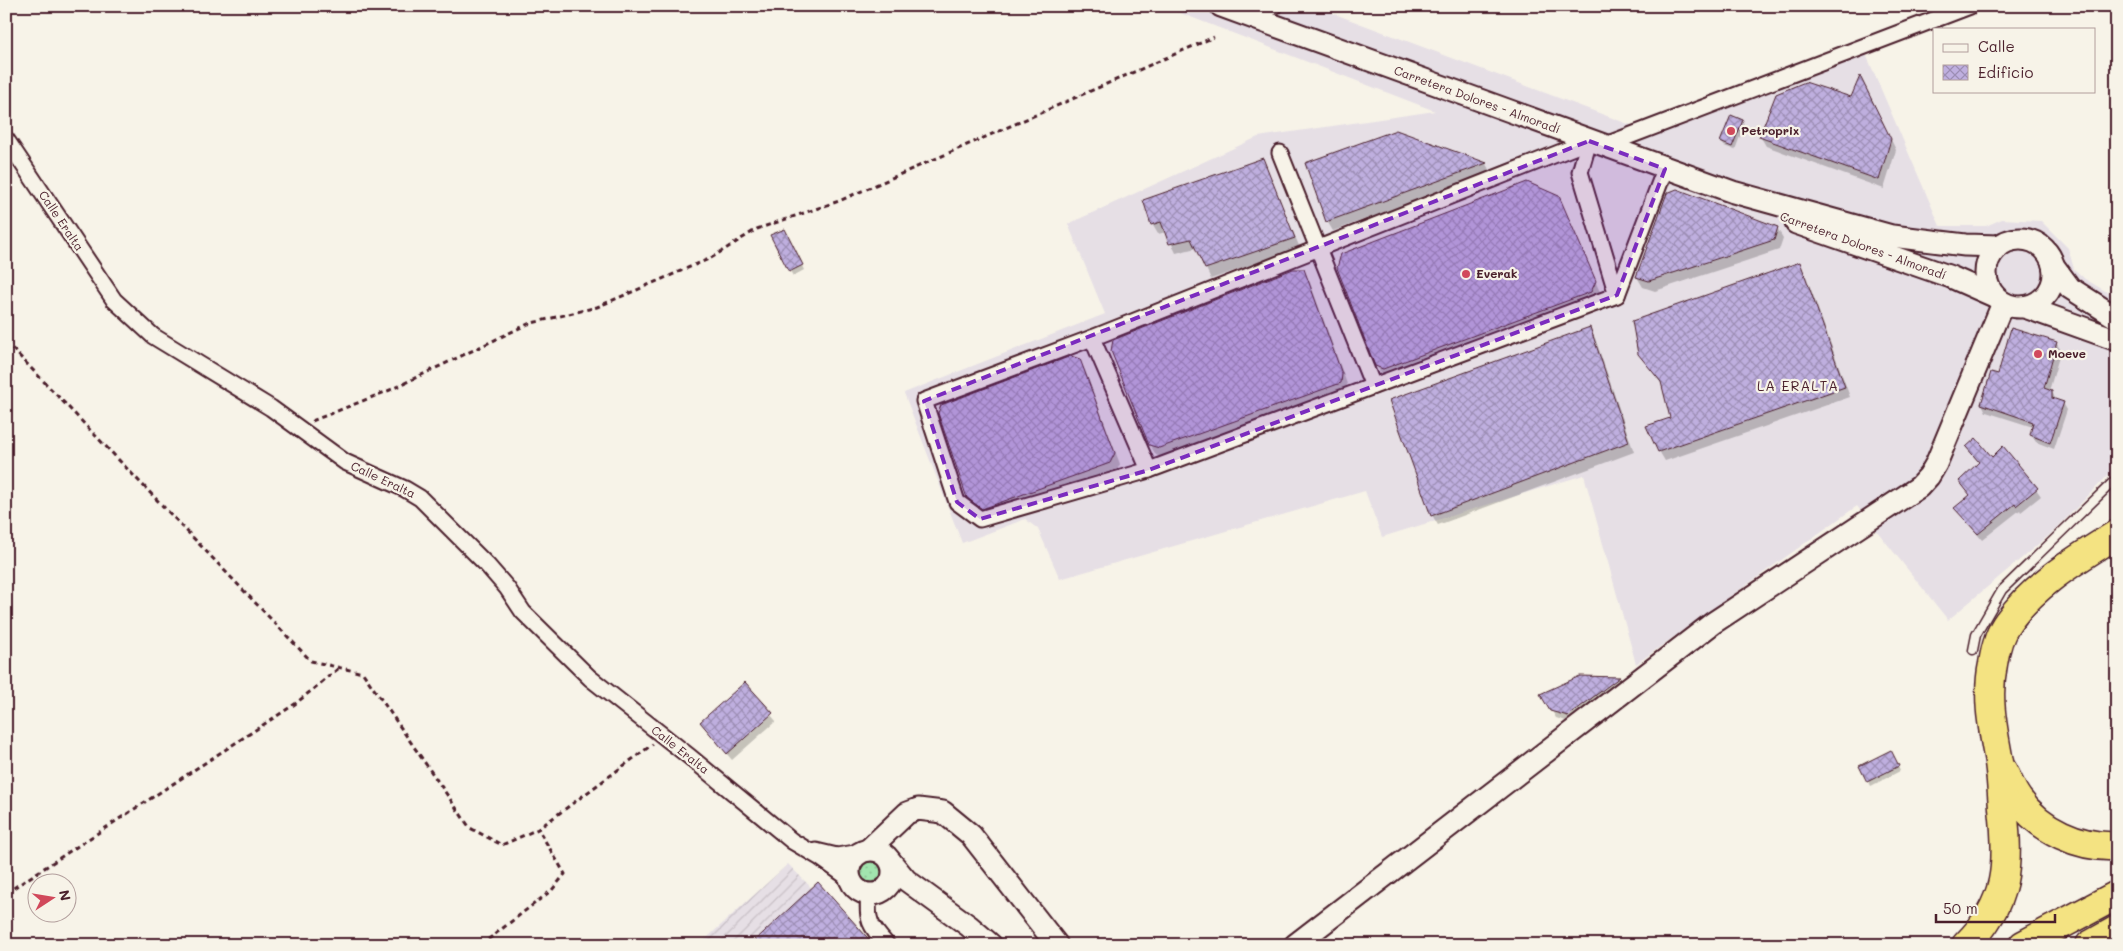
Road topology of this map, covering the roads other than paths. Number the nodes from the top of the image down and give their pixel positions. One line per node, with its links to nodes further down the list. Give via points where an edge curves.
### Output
1 (1221, 6): 4 (street, Carretera Dolores - Almoradí)
2 (1274, 6): 4 (street)
3 (1970, 6): 6 (street)
4 (1248, 16): 6 (street, Carretera Dolores - Almoradí)
5 (6, 139): 26 (street, Calle Eralta, via 114,300 153,336 271,408 345,462 420,498 487,565 523,612 556,647)
6 (1596, 144): 8 (street, Carretera Dolores - Almoradí); 11 (street); 13 (street, via 1580,172)
7 (1280, 153): 11 (street)
8 (1665, 169): 9 (street, Carretera Dolores - Almoradí); 13 (street)
9 (1733, 192): 10 (street, Carretera Dolores - Almoradí, via 1892,236); 14 (street, Carretera Dolores - Almoradí, via 1778,216 1951,277)
10 (1999, 246): 12 (street, via 2014,240 2031,241 2048,255); 14 (street, via 1986,269 1988,286)
11 (1318, 247): 17 (street); 19 (street)
12 (2052, 265): 15 (street, via 2051,287 2035,304); 16 (street, via 2070,288)
13 (1617, 295): 19 (street)
14 (1998, 299): 15 (street, via 2013,307); 38 (street, via 1936,464 1919,486 1713,623)
15 (2025, 307): 18 (street)
16 (2117, 318)
17 (1092, 338): 20 (street); 20 (street, via 924,401 957,502 980,520)
18 (2117, 340)
19 (1373, 386): 20 (street)
20 (1149, 470)
21 (2117, 478): 23 (lane, via 2002,590 1976,635)
22 (2117, 534): 24 (highway, via 2047,582 2006,623 1996,647 1991,673 1990,701)
23 (1973, 650)
24 (1999, 763): 27 (highway, via 2018,799 2058,834 2082,843); 39 (highway, via 2007,846 2005,875 1988,920)
25 (898, 820): 28 (street); 29 (street, via 890,843); 37 (street, via 918,809 931,809 957,821)
26 (792, 841): 28 (street, via 837,856); 30 (street)
27 (2117, 846)
28 (865, 851): 29 (street, via 880,851); 30 (street, via 856,855 849,866)
29 (890, 860): 31 (street, via 894,875 888,887); 33 (street, via 906,880)
30 (850, 879): 31 (street, via 857,890)
31 (876, 893): 33 (street, via 898,892); 35 (street, via 867,912 871,928)
32 (2117, 895): 40 (highway)
33 (940, 905): 36 (street)
34 (2117, 930): 41 (highway)
35 (887, 945)
36 (991, 945)
37 (1057, 945)
38 (1295, 945)
39 (1966, 945)
40 (2023, 945)
41 (2090, 945)

